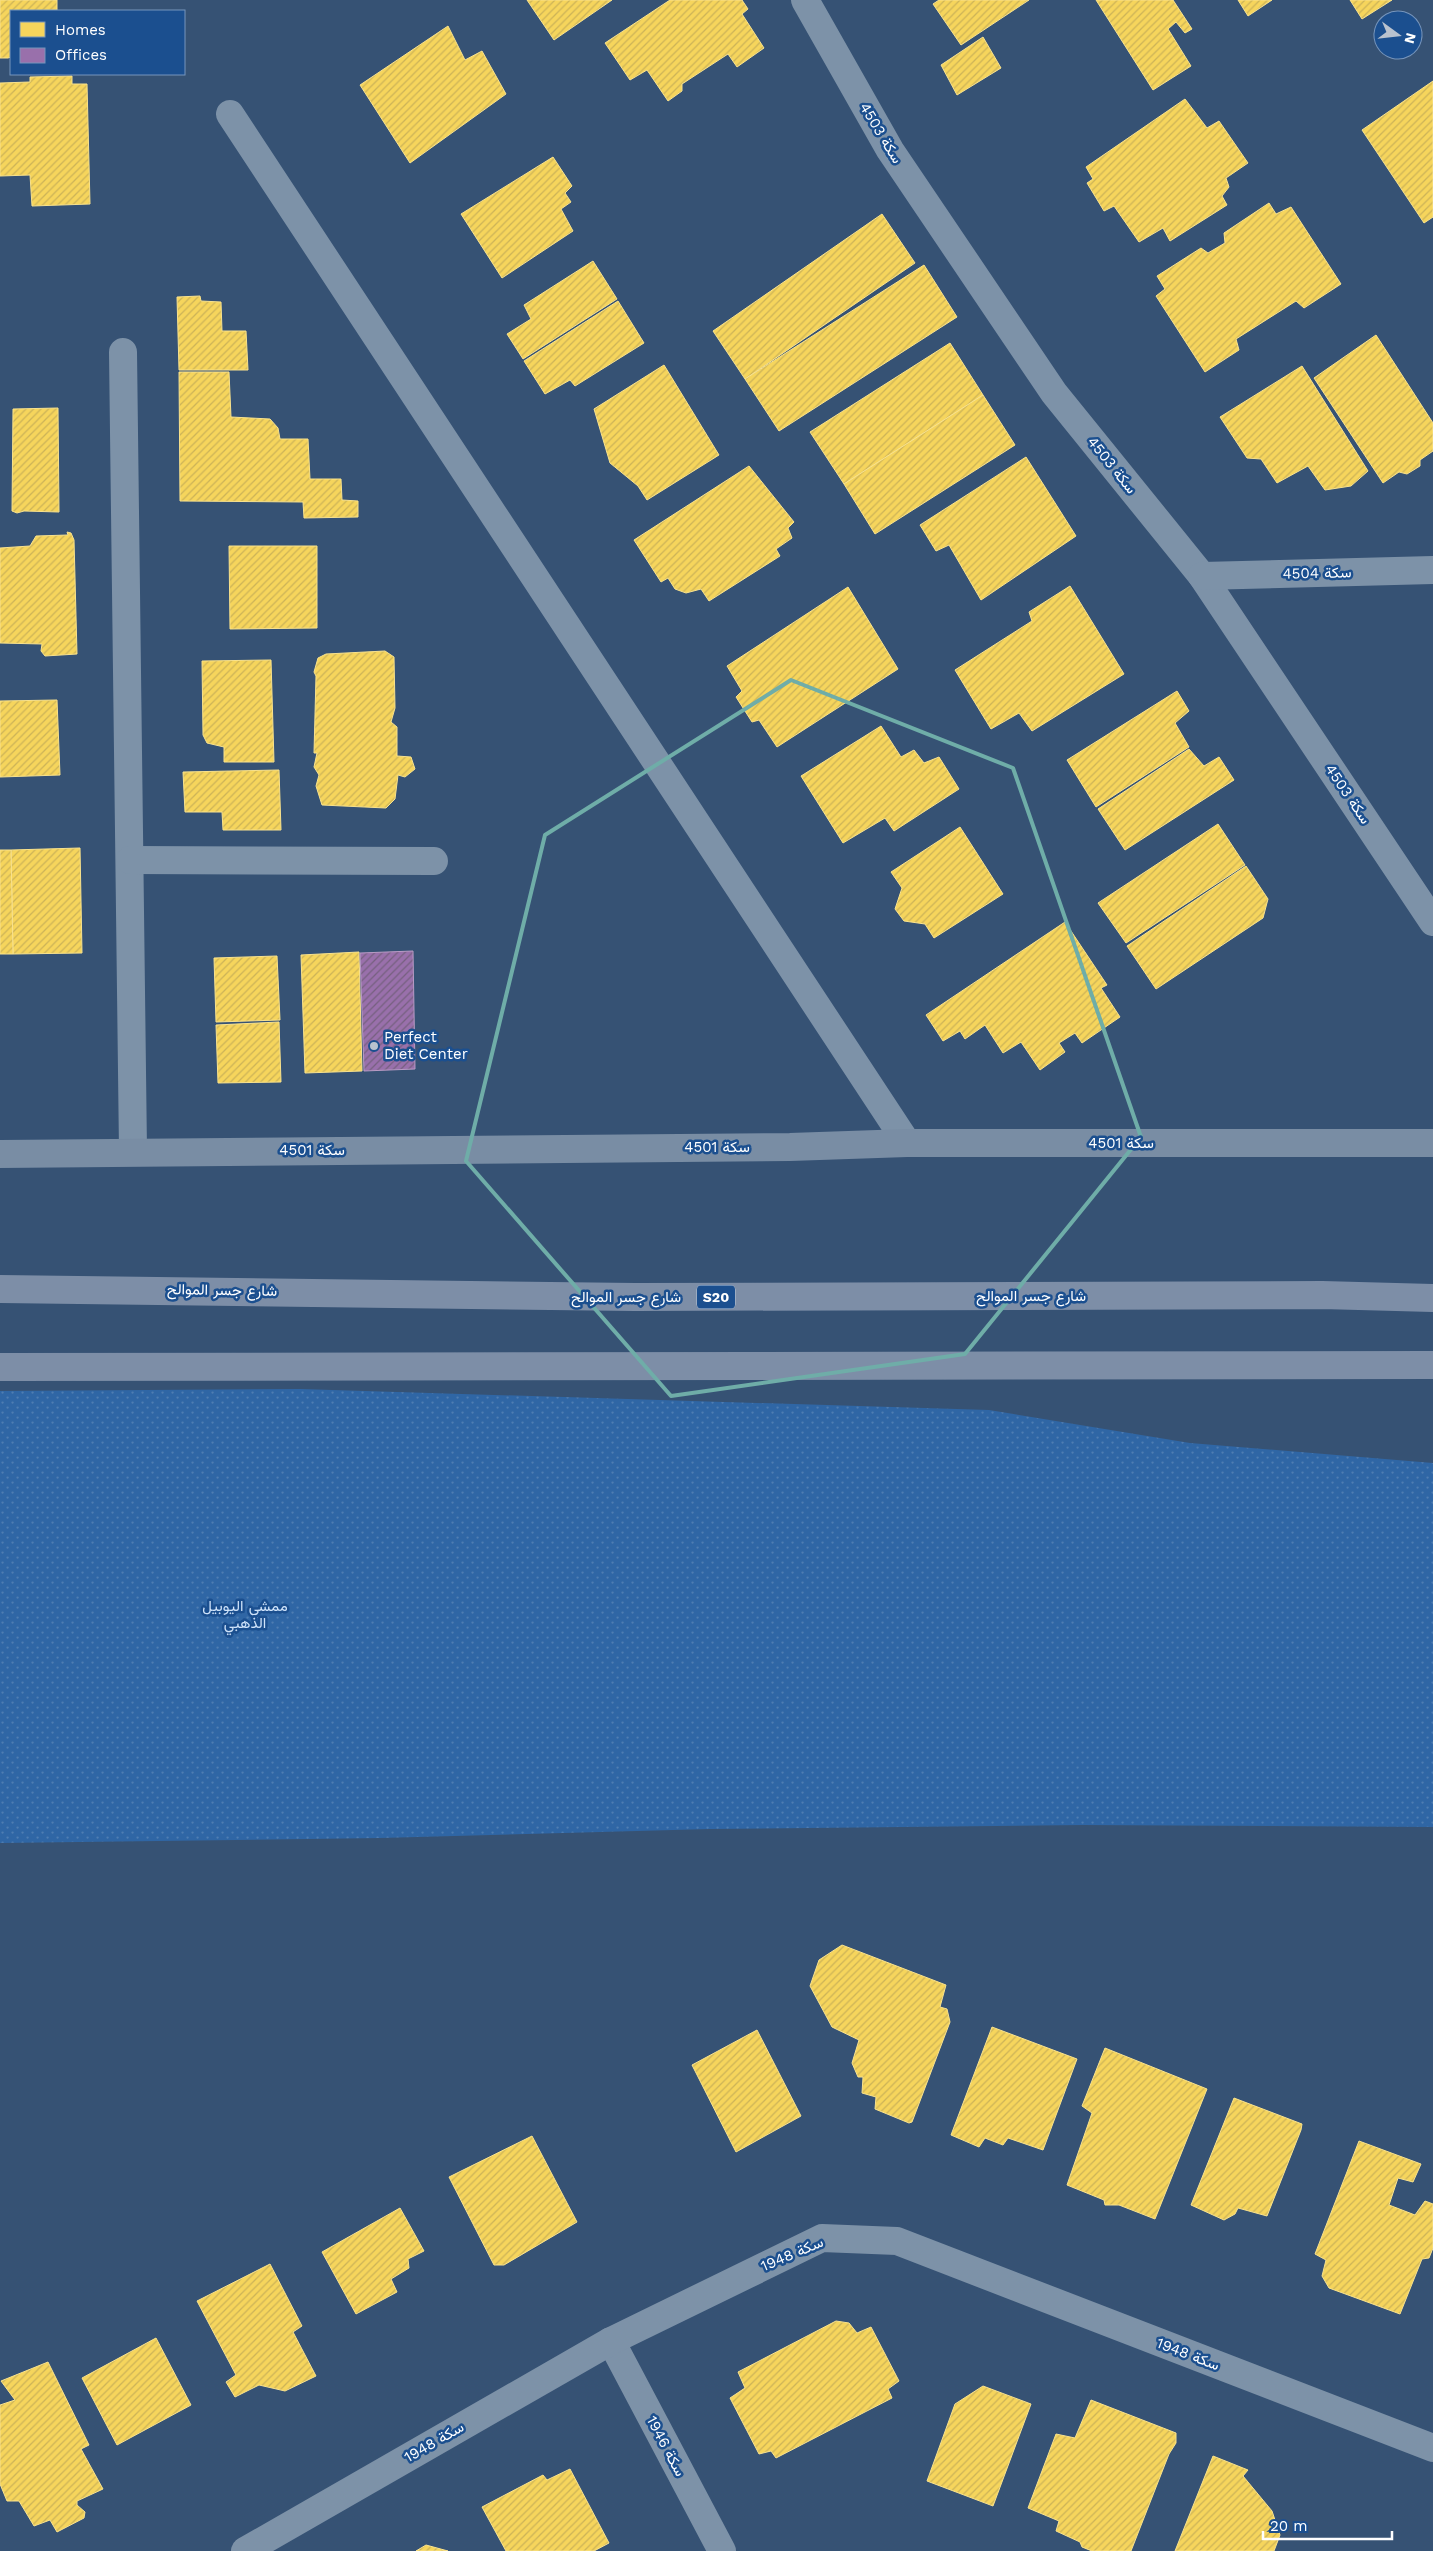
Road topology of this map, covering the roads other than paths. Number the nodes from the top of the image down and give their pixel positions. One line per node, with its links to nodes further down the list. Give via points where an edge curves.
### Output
1 (805, 0): 5 (street, سكة 4503, via 890,150 1054,393)
2 (230, 114): 9 (street)
3 (123, 352): 6 (street)
4 (1433, 570): 5 (street, سكة 4504)
5 (1202, 576): 8 (street, سكة 4503)
6 (130, 860): 7 (street); 11 (street)
7 (434, 861)
8 (1433, 922)
9 (906, 1143): 10 (street, سكة 4501); 11 (street, سكة 4501, via 790,1147)
10 (1433, 1143)
11 (133, 1151): 12 (street, سكة 4501)
12 (0, 1154)
13 (0, 1272): 14 (main road)
14 (87, 1288): 15 (main road, شارع جسر الموالح / S20); 16 (main road, شارع جسر الموالح / S20, via 636,1297 1322,1295)
15 (0, 1289)
16 (1433, 1298)
17 (1433, 1365): 18 (main road)
18 (0, 1367)
19 (611, 2341): 20 (street, سكة 1948, via 822,2238 897,2241); 21 (street, سكة 1948); 22 (street, سكة 1946)
20 (1433, 2448)
21 (245, 2551)
22 (722, 2551)

